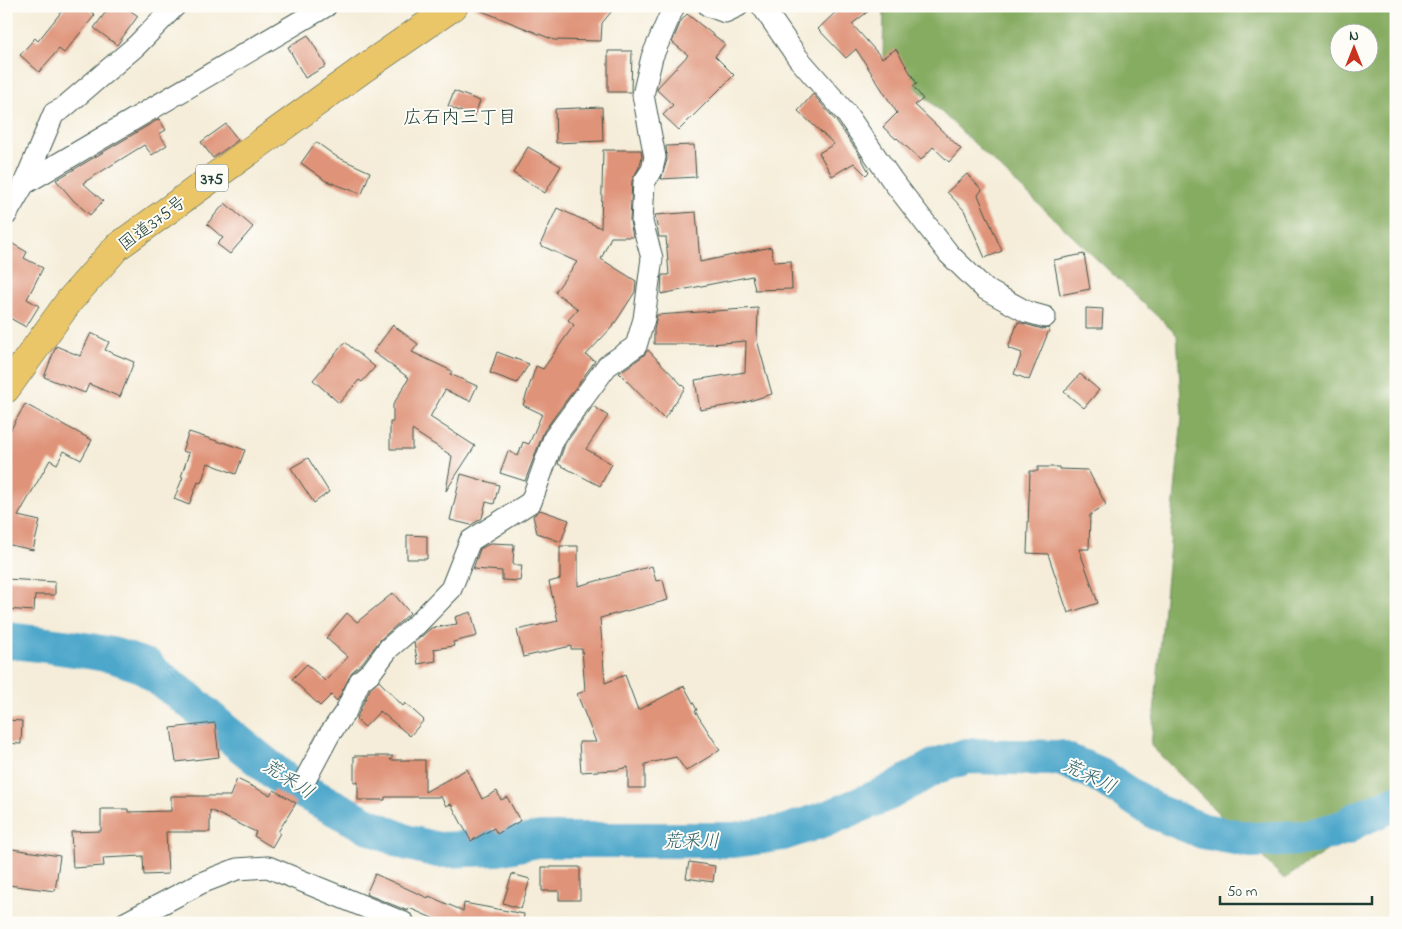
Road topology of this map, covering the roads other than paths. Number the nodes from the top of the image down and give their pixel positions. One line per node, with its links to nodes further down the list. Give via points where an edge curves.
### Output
1 (175, 6): 8 (street, via 136,46 54,113)
2 (326, 6): 8 (street)
3 (454, 6): 11 (highway, 国道375号 / 375, via 117,247 70,300)
4 (674, 6): 12 (street, via 652,57 643,95 656,157 644,182 642,222 652,258 644,319 636,346 606,366 554,438 531,502 470,541 451,589 388,648 371,672 360,681)
5 (708, 6): 6 (street, via 725,12)
6 (738, 6)
7 (762, 6): 10 (street, via 798,58 846,113 892,180 950,254 986,288 1027,312)
8 (24, 184): 9 (street)
9 (6, 216)
10 (1044, 317)
11 (6, 388)
12 (304, 782)
13 (125, 923): 14 (street, via 237,869 268,867)
14 (404, 923)

